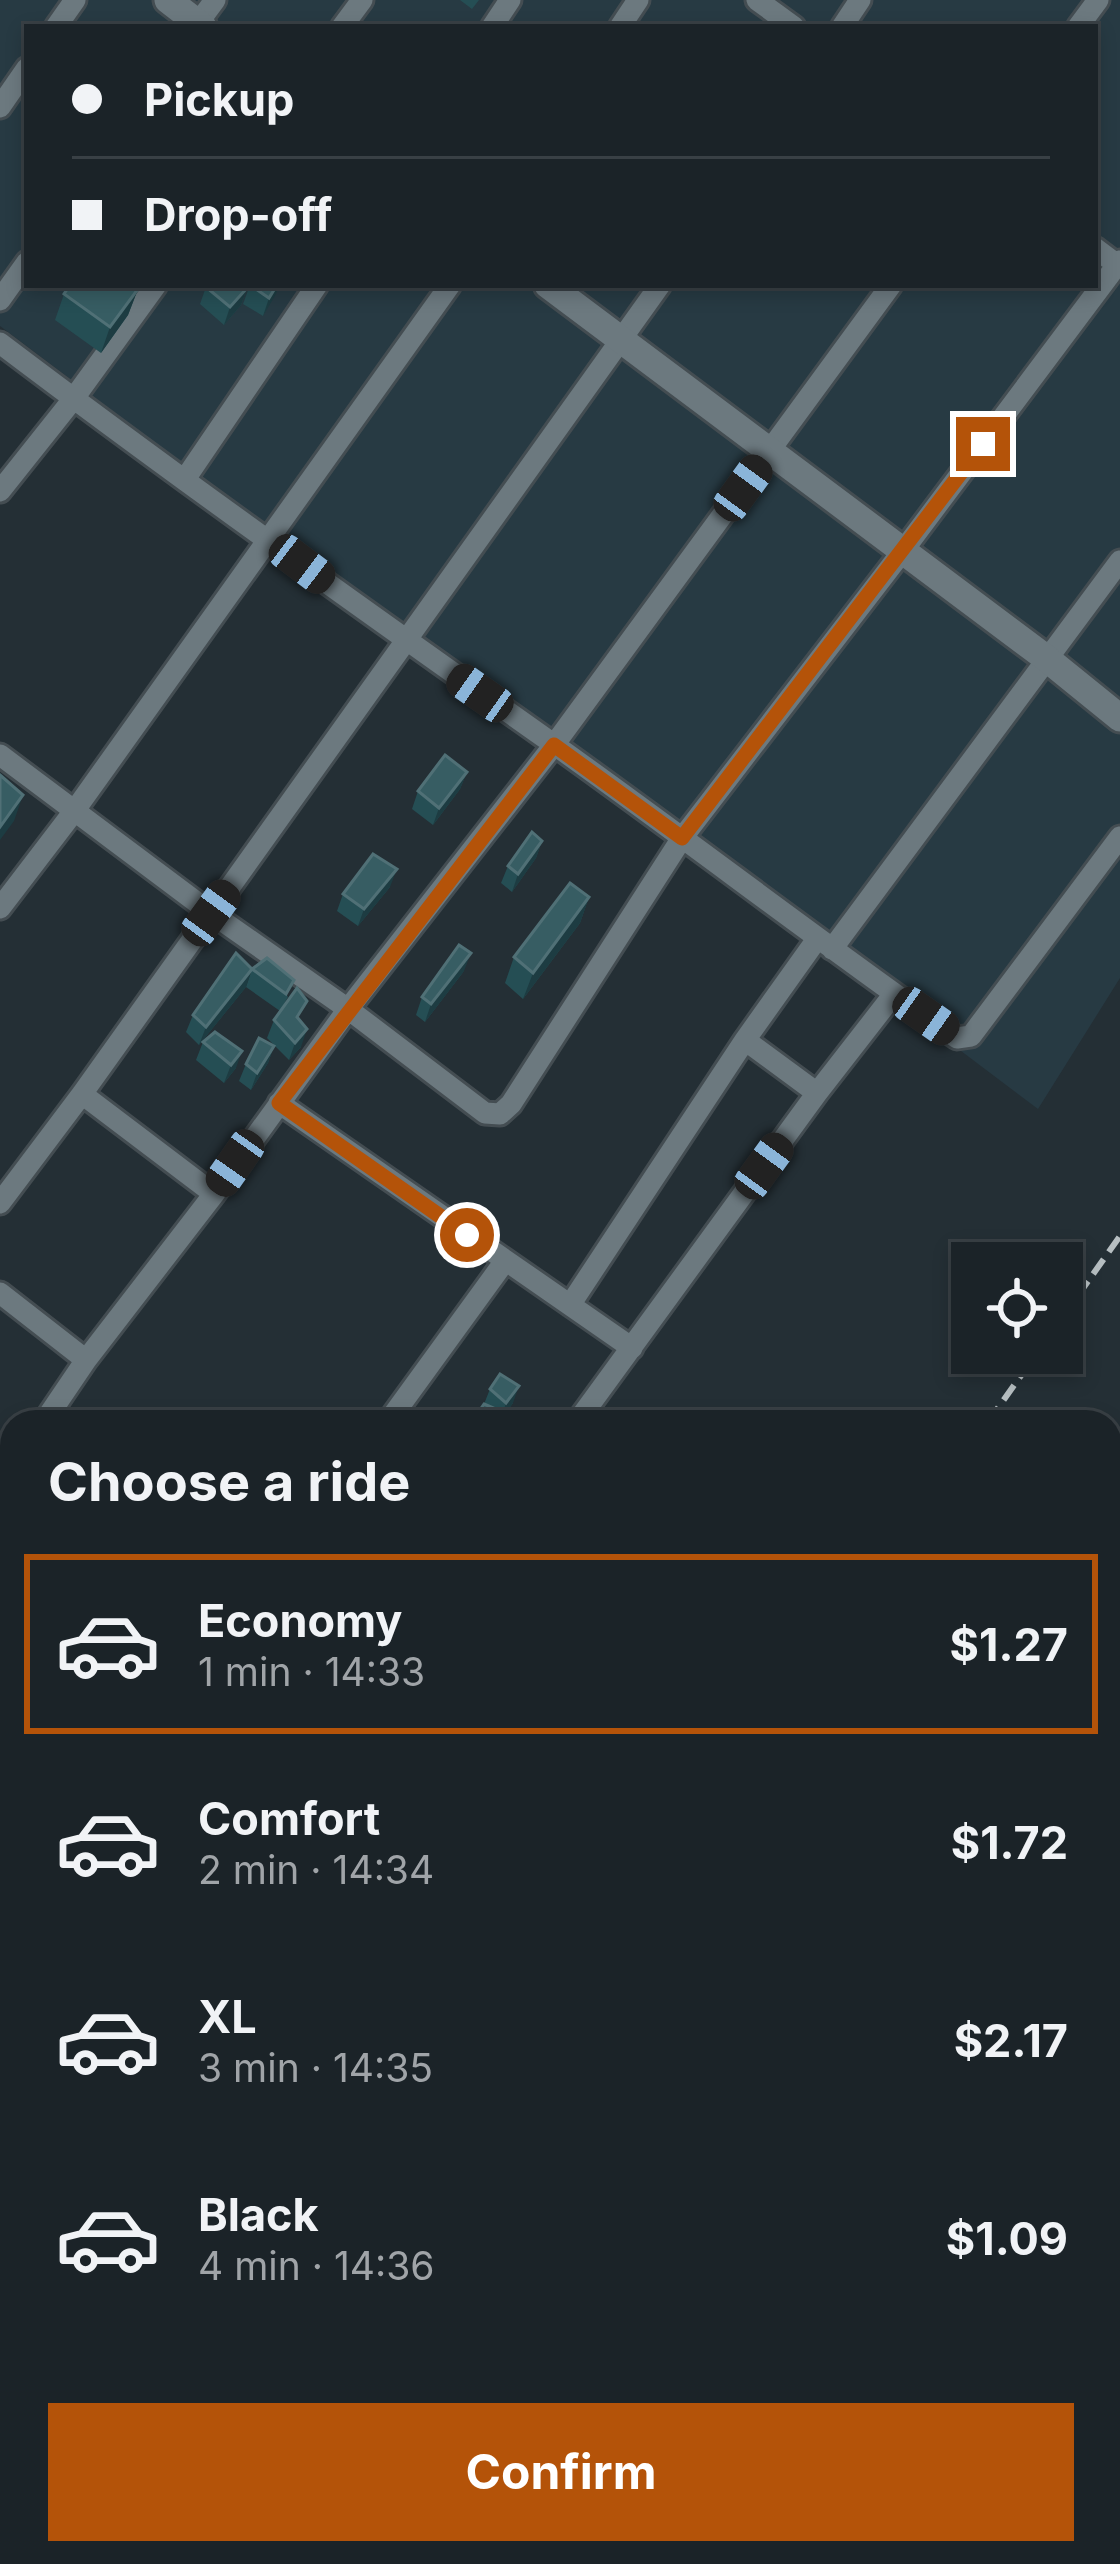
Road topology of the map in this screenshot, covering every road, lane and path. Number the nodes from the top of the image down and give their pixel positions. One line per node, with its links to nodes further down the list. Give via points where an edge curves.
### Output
1 (167, 0): 3 (street)
2 (757, 0): 4 (street)
3 (203, 19)
4 (790, 24)
5 (24, 72): 6 (street)
6 (0, 107)
7 (1119, 264): 23 (street)
8 (24, 266): 15 (street)
9 (153, 288): 18 (street)
10 (315, 288): 20 (street)
11 (448, 288): 22 (street)
12 (552, 288): 16 (street)
13 (658, 288): 16 (street)
14 (888, 288): 19 (street)
15 (0, 300)
16 (622, 339): 19 (street); 25 (street)
17 (0, 343): 18 (street)
18 (74, 398): 20 (street); 21 (street)
19 (770, 451): 23 (street); 28 (street)
20 (184, 478): 22 (street)
21 (0, 491)
22 (268, 538): 25 (street); 30 (street)
23 (902, 552): 26 (street); 32 (street)
24 (1120, 561): 26 (street)
25 (406, 642): 28 (street); 34 (street)
26 (1046, 658): 27 (street); 35 (street)
27 (1120, 718)
28 (554, 745): 32 (street); 37 (street)
29 (0, 755): 30 (street)
30 (75, 810): 33 (street); 34 (street)
31 (1120, 837): 36 (street, via 971,1036 957,1038)
32 (682, 838): 35 (street); 37 (street, via 500,1114 485,1113)
33 (0, 908)
34 (211, 913): 37 (street); 39 (street)
35 (825, 944): 36 (street); 38 (street)
36 (894, 994): 40 (street)
37 (348, 1010): 41 (street)
38 (745, 1040): 40 (street); 46 (street)
39 (82, 1094): 42 (street); 43 (street)
40 (817, 1094): 47 (street)
41 (279, 1103): 43 (street); 44 (street)
42 (2, 1194)
43 (214, 1194): 48 (street)
44 (505, 1262): 46 (street); 50 (street)
45 (0, 1293): 48 (street)
46 (570, 1305): 47 (street)
47 (632, 1348): 51 (street)
48 (86, 1360): 49 (street)
49 (52, 1410)
50 (397, 1410)
51 (586, 1410)

